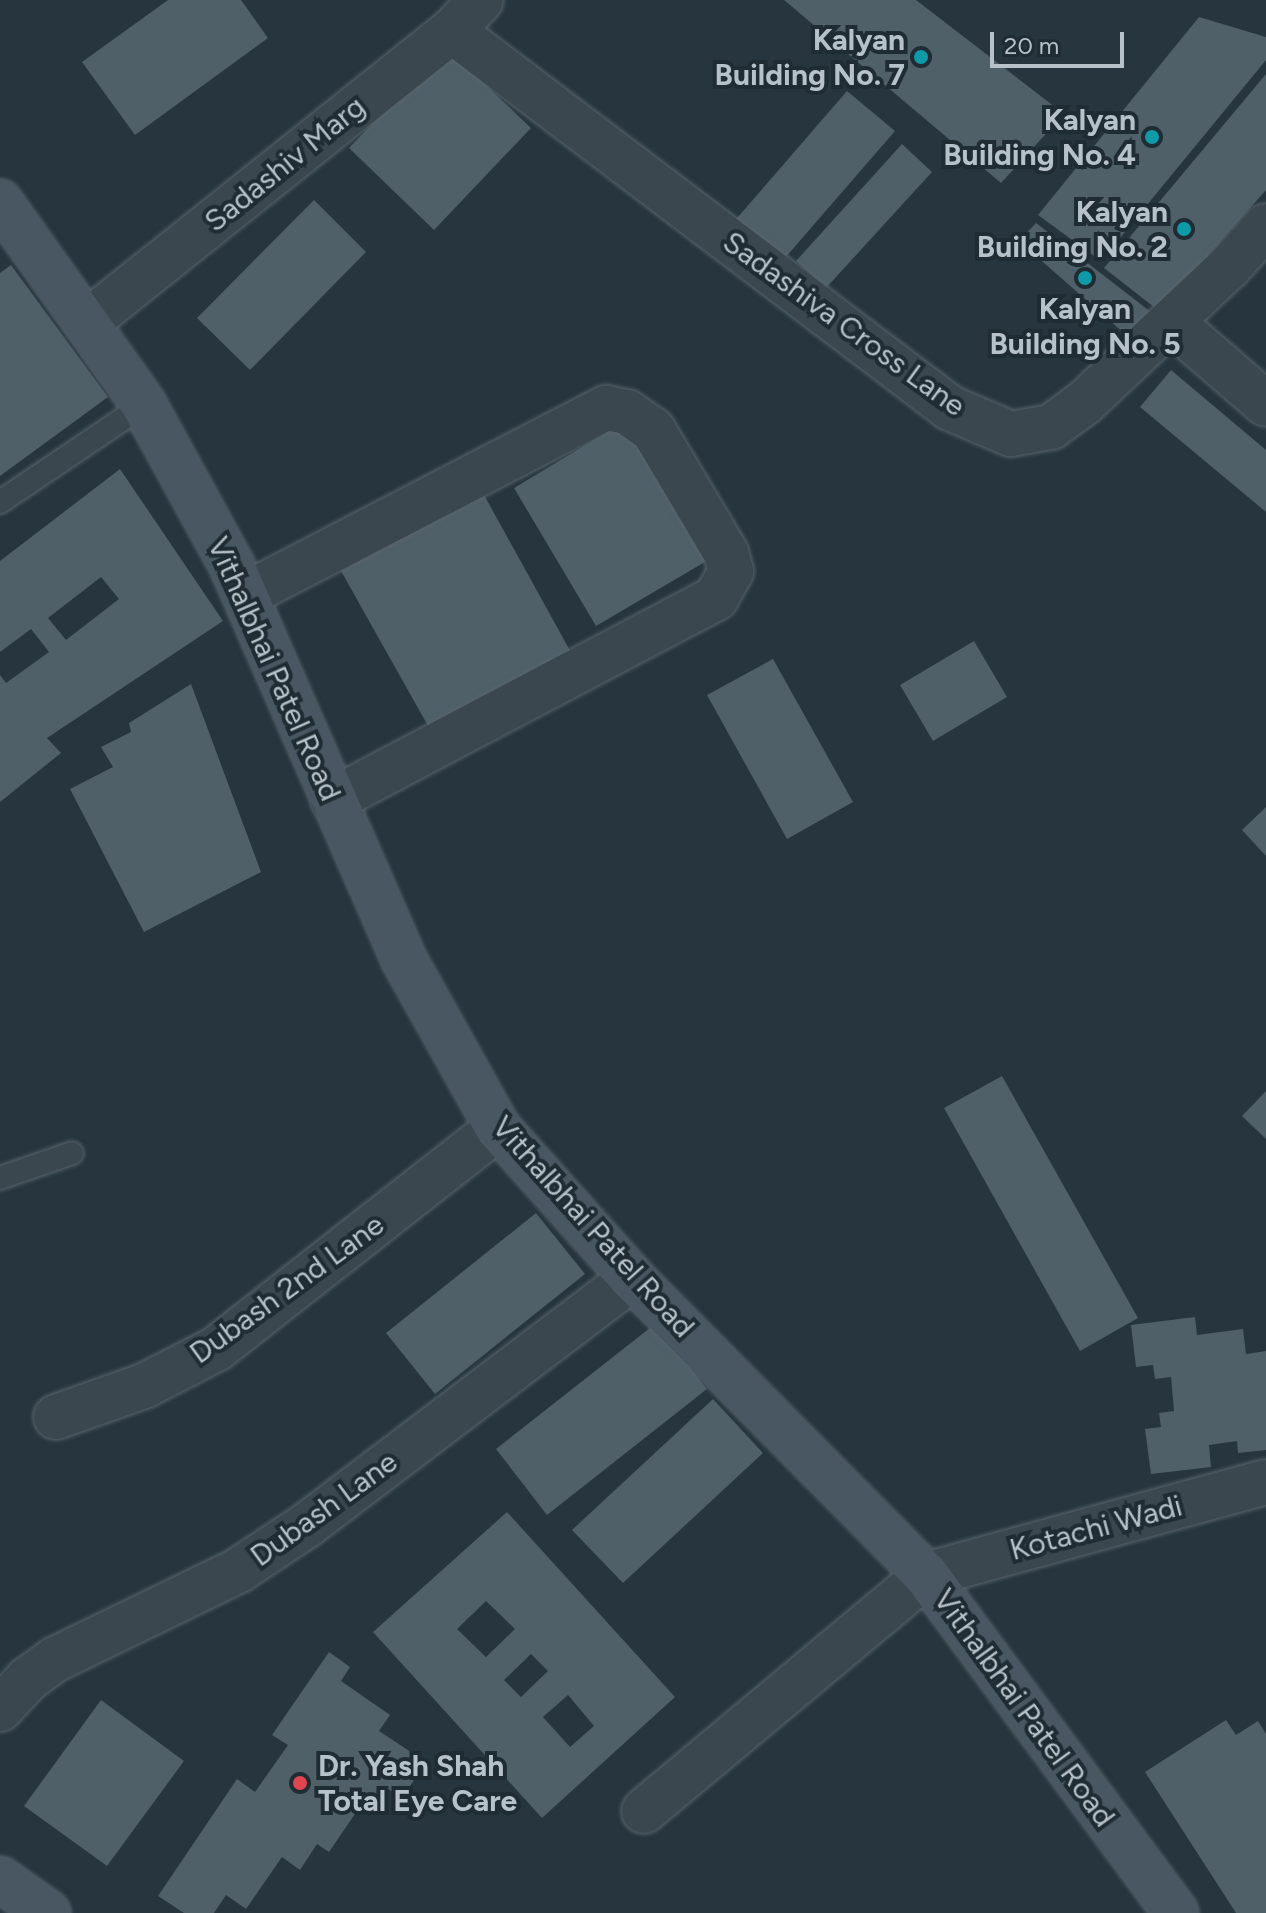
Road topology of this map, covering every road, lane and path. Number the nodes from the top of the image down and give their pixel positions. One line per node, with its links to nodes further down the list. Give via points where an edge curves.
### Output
1 (466, 15): 4 (street, Sadashiva Cross Lane, via 950,408 1011,434 1051,427); 5 (street, Sadashiv Marg)
2 (0, 202): 5 (main road, Vithalbhai Patel Road)
3 (1266, 226): 4 (street, Sadashiva Cross Lane)
4 (1171, 322): 6 (street)
5 (86, 323): 7 (main road, Vithalbhai Patel Road)
6 (1266, 404)
7 (144, 405): 8 (lane); 9 (main road, Vithalbhai Patel Road)
8 (0, 502)
9 (245, 595): 10 (main road, Vithalbhai Patel Road); 10 (street, via 606,408 627,412 653,430 726,553 731,571 716,598)
10 (333, 800): 11 (main road, Vithalbhai Patel Road, via 403,958)
11 (498, 1128): 14 (main road, Vithalbhai Patel Road); 15 (street, Dubash 2nd Lane, via 216,1349 144,1386)
12 (72, 1153): 13 (lane)
13 (0, 1178)
14 (632, 1278): 17 (main road, Vithalbhai Patel Road); 18 (street, Dubash Lane, via 307,1525 239,1570 56,1659)
15 (56, 1417)
16 (1266, 1482): 17 (street, Kotachi Wadi)
17 (926, 1575): 19 (street); 22 (main road, Vithalbhai Patel Road)
18 (0, 1709)
19 (644, 1811)
20 (0, 1879): 21 (main road)
21 (48, 1913)
22 (1176, 1913)

